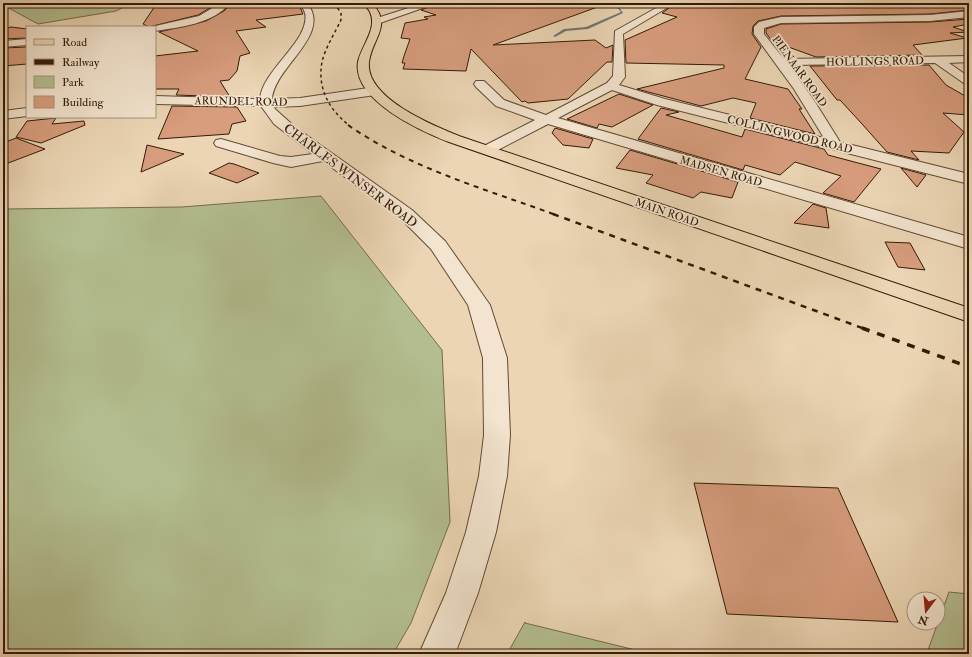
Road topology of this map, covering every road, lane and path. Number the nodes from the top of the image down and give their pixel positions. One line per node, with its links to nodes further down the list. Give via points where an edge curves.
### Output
1 (226, 3): 9 (street, via 213,12 193,20)
2 (303, 3): 20 (street, via 311,18 309,25 270,87)
3 (367, 3): 8 (main road)
4 (433, 3): 8 (street)
5 (671, 3): 17 (street, via 618,33 619,77)
6 (938, 8): 7 (street)
7 (969, 14): 14 (street, PIENAAR ROAD, via 930,18 782,20 762,24 759,27 759,34)
8 (378, 21): 18 (main road, MAIN ROAD, via 363,69)
9 (156, 28)
10 (26, 42): 11 (street)
11 (3, 44)
12 (969, 59): 13 (street, HOLLINGS ROAD)
13 (938, 60): 14 (street, HOLLINGS ROAD); 15 (street)
14 (781, 62): 25 (street, PIENAAR ROAD, via 826,128)
15 (969, 82)
16 (480, 84): 23 (street, MADSEN ROAD, via 500,103)
17 (612, 86): 23 (street); 25 (street, COLLINGWOOD ROAD, via 661,102)
18 (375, 91): 20 (street, ARUNDEL ROAD, via 300,102); 26 (main road, MAIN ROAD, via 397,110 421,124 442,135)
19 (156, 100): 20 (street, ARUNDEL ROAD)
20 (266, 103): 27 (street, CHARLES WINSER ROAD, via 277,119)
21 (26, 112): 22 (street)
22 (4, 115)
23 (547, 120): 26 (street); 29 (street, MADSEN ROAD)
24 (221, 143): 27 (street, via 291,162)
25 (834, 145): 28 (street, COLLINGWOOD ROAD)
26 (487, 150): 30 (main road, MAIN ROAD)
27 (324, 156): 31 (street, CHARLES WINSER ROAD, via 406,214 438,244 479,305 495,358 497,435 493,476 481,532 462,593)
28 (969, 180)
29 (969, 243)
30 (969, 315)
31 (437, 654)

